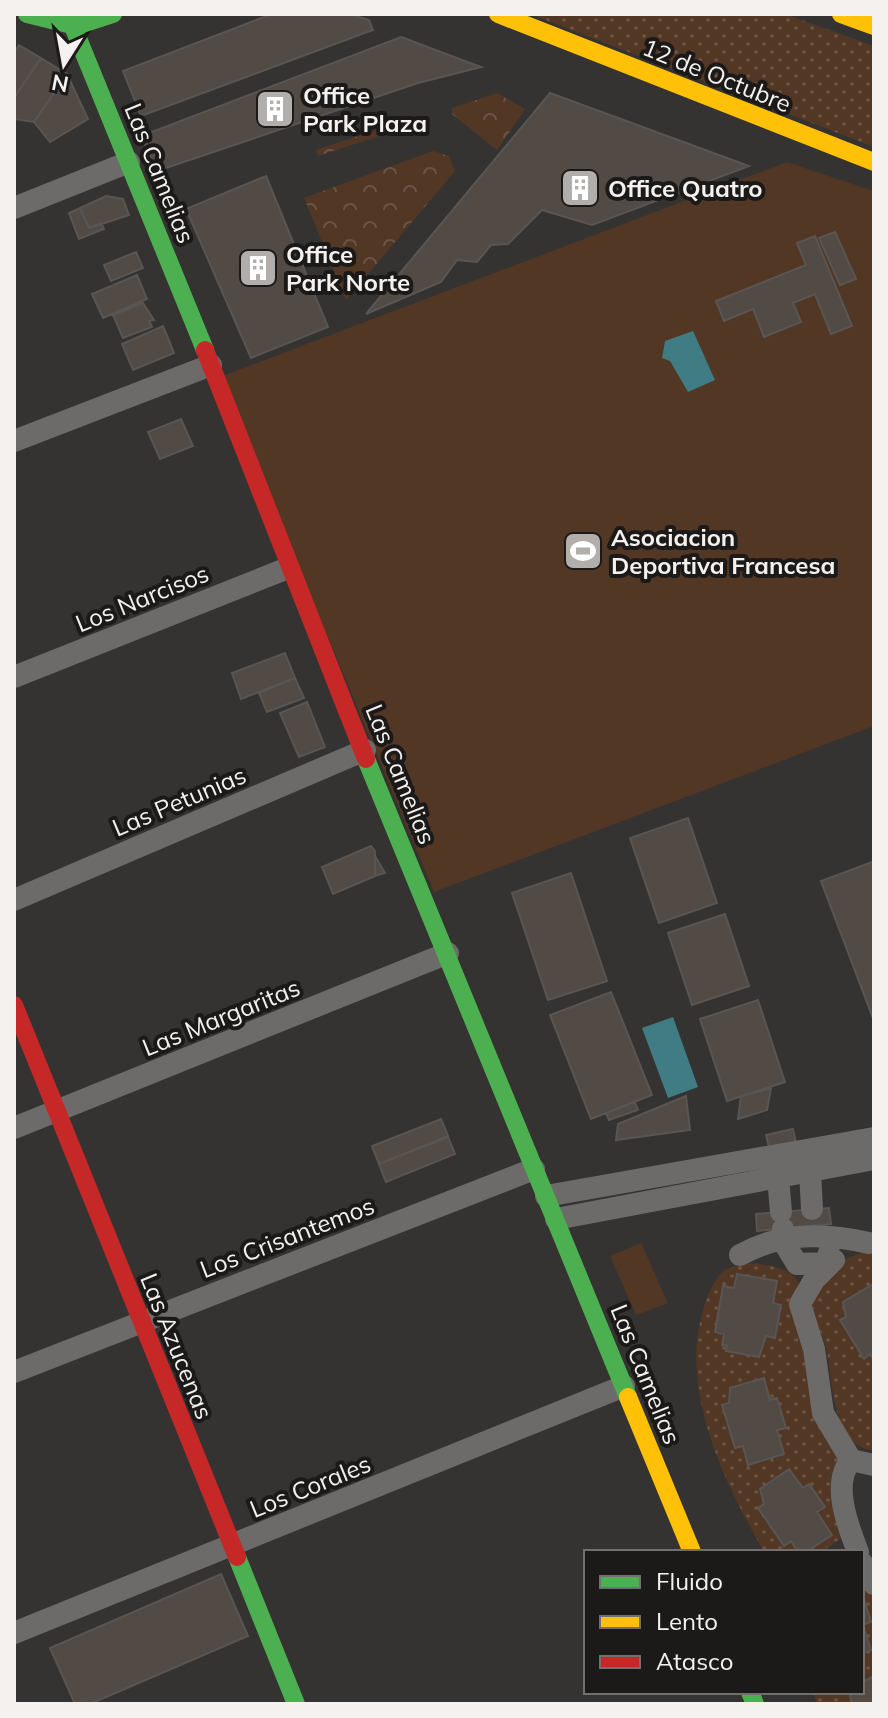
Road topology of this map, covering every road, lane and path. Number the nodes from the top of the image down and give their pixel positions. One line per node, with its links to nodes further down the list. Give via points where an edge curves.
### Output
1 (27, 14): 5 (main road)
2 (113, 14): 5 (main road)
3 (498, 14): 8 (main road, 12 de Octubre)
4 (841, 14): 6 (main road)
5 (72, 20): 7 (main road, Las Camelias)
6 (874, 26)
7 (129, 162): 9 (street); 10 (main road, Las Camelias)
8 (874, 162)
9 (14, 208)
10 (211, 365): 11 (street); 12 (main road, Las Camelias)
11 (14, 441)
12 (288, 568): 13 (street, Los Narcisos); 14 (main road, Las Camelias)
13 (14, 677)
14 (365, 750): 15 (street, Las Petunias); 16 (main road, Las Camelias)
15 (14, 900)
16 (448, 953): 18 (street, Las Margaritas); 22 (main road, Las Camelias)
17 (14, 1005): 18 (main road, Las Azucenas)
18 (55, 1112): 19 (street, Las Margaritas); 30 (main road, Las Azucenas)
19 (14, 1128)
20 (874, 1138): 23 (street)
21 (874, 1159): 23 (street)
22 (534, 1169): 24 (main road, Las Camelias); 30 (street, Los Crisantemos)
23 (792, 1169): 24 (street); 25 (street); 26 (street); 27 (street)
24 (546, 1196): 25 (main road, Las Camelias)
25 (556, 1219): 32 (main road, Las Camelias)
26 (817, 1223): 27 (street); 28 (street); 28 (street, via 869,1243)
27 (783, 1226): 29 (street, via 790,1257); 29 (street, via 740,1255)
28 (830, 1262): 29 (street); 33 (street, via 800,1304 814,1349 823,1413)
29 (797, 1264)
30 (141, 1321): 31 (street, Los Crisantemos); 35 (main road, Las Azucenas)
31 (14, 1372)
32 (624, 1386): 35 (street, Los Corales); 36 (main road, Las Camelias)
33 (851, 1460): 34 (street); 37 (street, via 842,1483)
34 (874, 1465)
35 (231, 1546): 40 (street, Los Corales); 41 (main road, Las Azucenas)
36 (691, 1550)
37 (858, 1550)
38 (864, 1566): 39 (street)
39 (874, 1584)
40 (14, 1633)
41 (296, 1704)

